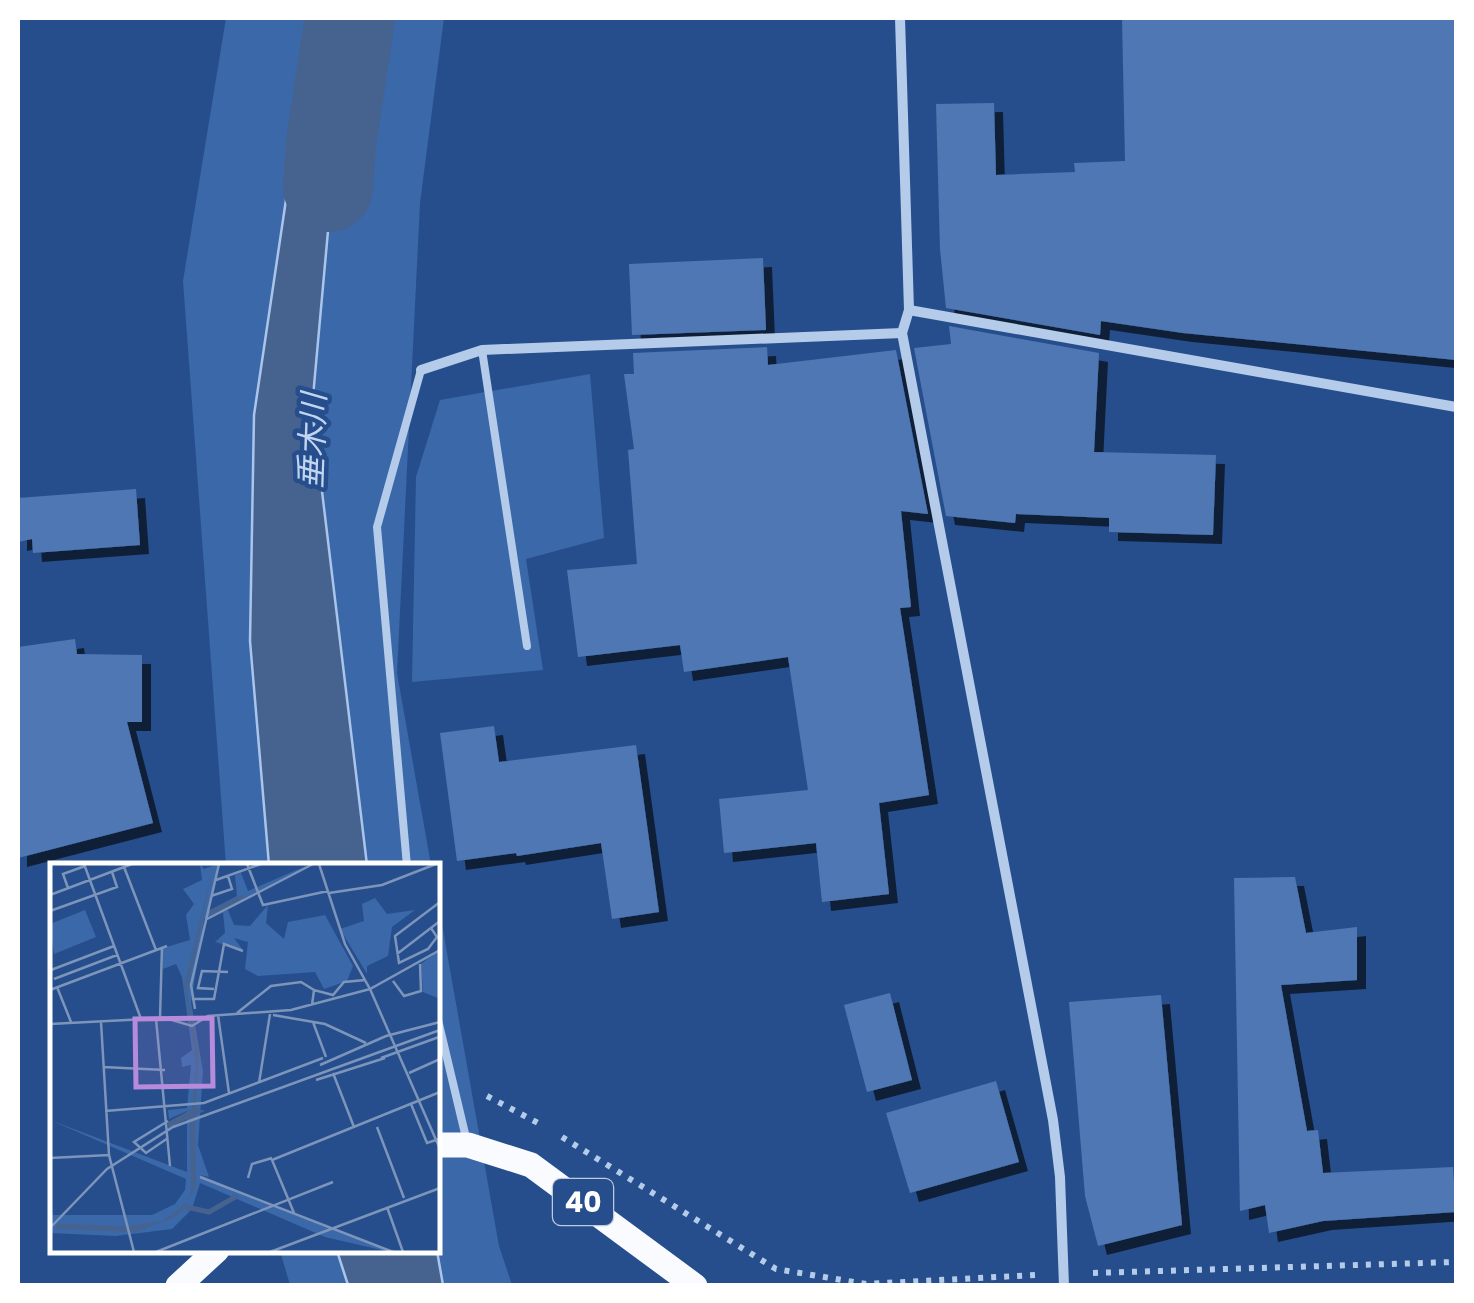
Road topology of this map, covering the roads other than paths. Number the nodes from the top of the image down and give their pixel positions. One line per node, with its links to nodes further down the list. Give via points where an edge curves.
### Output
1 (900, 18): 2 (street)
2 (908, 310): 3 (street); 6 (street)
3 (902, 333): 4 (street); 12 (street, via 1053,1120)
4 (482, 350): 5 (street); 7 (lane)
5 (421, 370): 8 (lane, via 377,527)
6 (1456, 407)
7 (526, 646)
8 (408, 863)
9 (440, 1029): 10 (lane, via 451,1076)
10 (454, 1145): 14 (main road, 40, via 531,1165)
11 (214, 1253): 13 (main road)
12 (1064, 1280)
13 (178, 1286)
14 (695, 1286)

